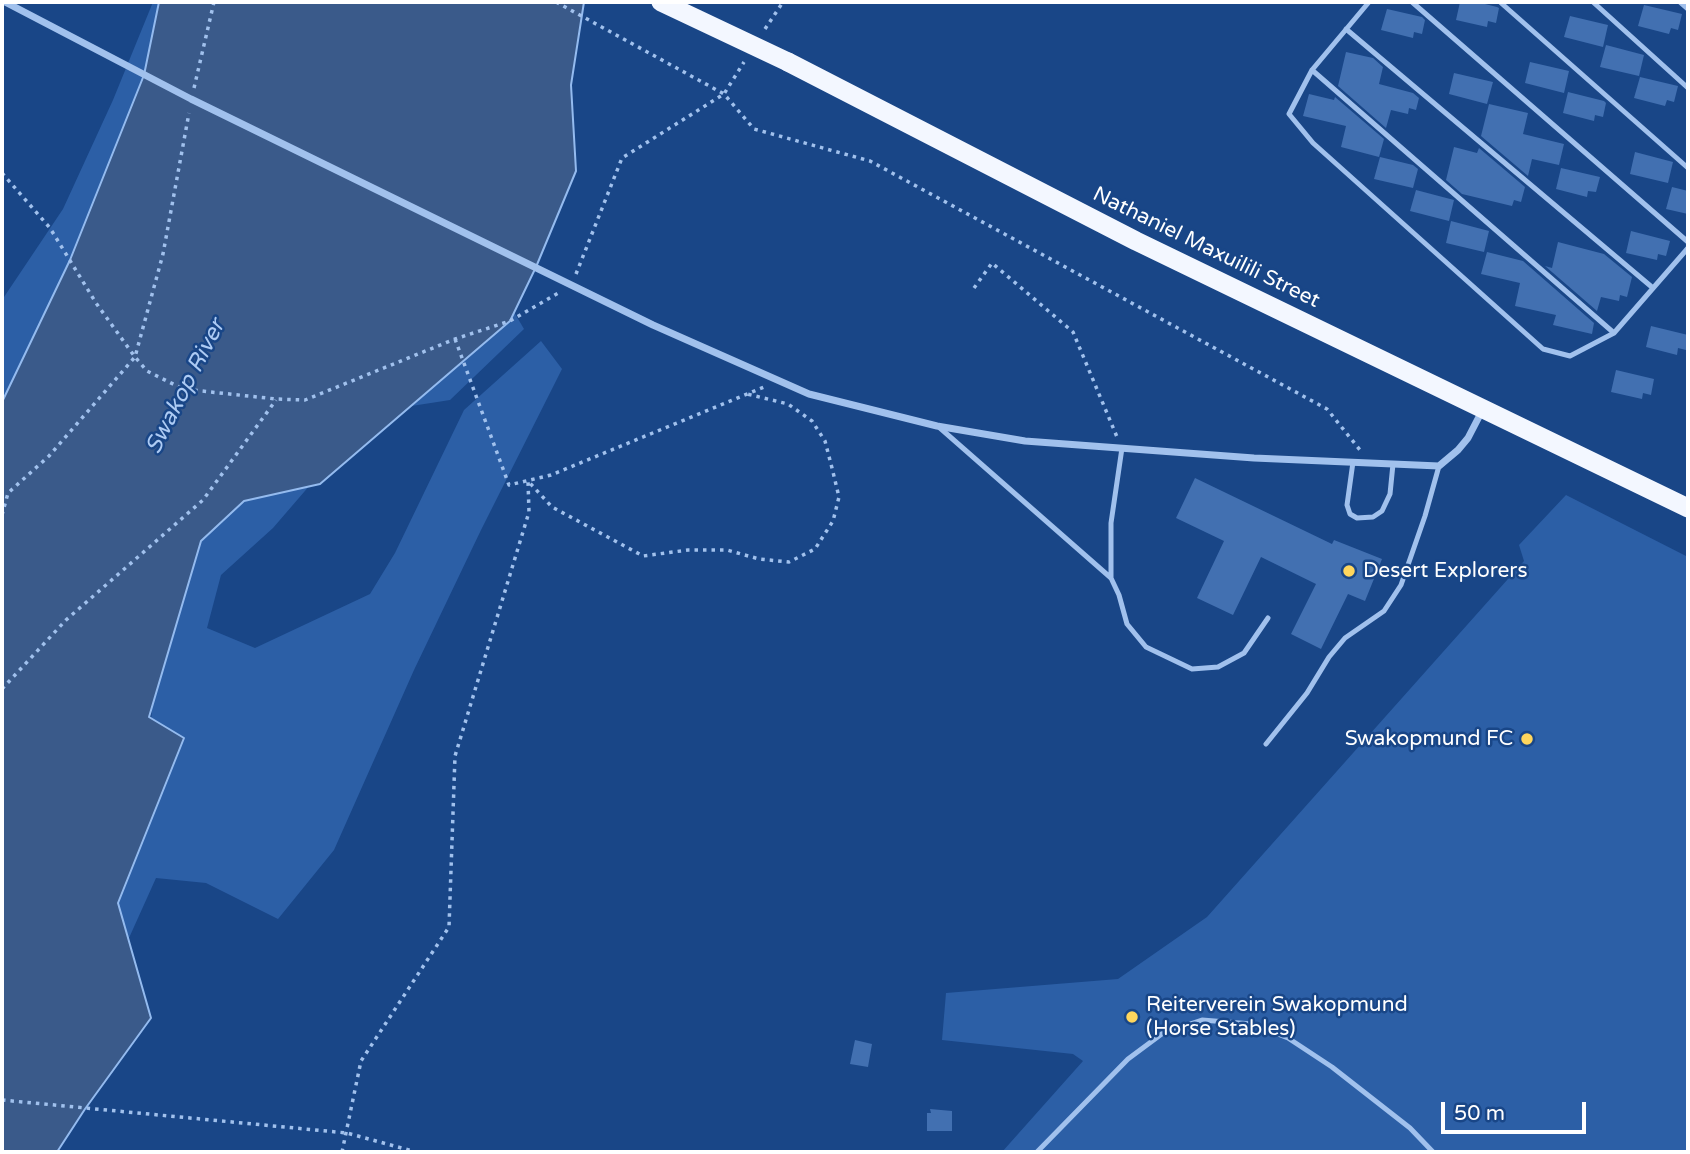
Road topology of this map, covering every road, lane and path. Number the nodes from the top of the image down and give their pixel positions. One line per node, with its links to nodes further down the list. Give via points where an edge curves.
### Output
1 (5, 2): 18 (street)
2 (214, 2): 18 (path)
3 (556, 2): 17 (path)
4 (661, 2): 32 (highway, Nathaniel Maxuilili Street, bridge)
5 (783, 2): 13 (path)
6 (1369, 2): 12 (lane)
7 (1412, 2): 21 (lane)
8 (1500, 2): 19 (lane)
9 (1593, 2): 16 (lane)
10 (1680, 2): 11 (lane)
11 (1688, 9)
12 (1346, 29): 15 (lane); 25 (lane)
13 (761, 36)
14 (746, 59): 17 (path)
15 (1312, 70): 26 (lane); 26 (lane, via 1289,114 1313,143 1543,349 1570,356)
16 (1688, 88)
17 (724, 94): 23 (path, via 622,158); 36 (path, via 754,128 870,161 1327,409)
18 (191, 99): 23 (street); 28 (path, via 163,254)
19 (1688, 168)
20 (2, 173): 28 (path, via 50,228)
21 (1688, 242)
22 (1688, 248): 25 (lane)
23 (572, 285): 27 (path, via 510,321); 29 (street)
24 (974, 288): 34 (path, via 992,263 1073,332)
25 (1654, 288): 26 (lane)
26 (1614, 333)
27 (455, 339): 31 (path, via 305,400); 40 (path, via 509,485)
28 (135, 357): 31 (path, via 148,371 183,390); 42 (path, via 49,456 8,493)
29 (779, 381): 30 (path); 33 (street, via 809,394)
30 (747, 394): 40 (path); 40 (path, via 788,404 812,421 825,441 832,468 839,497 833,521 815,549 789,562 726,550 643,556 552,507)
31 (276, 399): 46 (path, via 203,500 66,620)
32 (1483, 410): 38 (street, via 1463,444); 39 (highway, Nathaniel Maxuilili Street)
33 (937, 426): 34 (street, via 1025,441); 44 (lane)
34 (1122, 448): 35 (street); 44 (lane, via 1111,523)
35 (1353, 462): 36 (street); 37 (lane, via 1347,505 1357,518 1382,511 1390,494)
36 (1370, 463): 37 (street)
37 (1393, 464): 38 (street)
38 (1439, 466): 47 (lane, via 1401,585 1384,611 1345,638)
39 (1606, 470): 41 (highway, Nathaniel Maxuilili Street); 43 (highway, Nathaniel Maxuilili Street)
40 (528, 481): 49 (path, via 529,512 455,756 449,927 361,1061)
41 (1688, 508)
42 (2, 515)
43 (1688, 516)
44 (1111, 578): 45 (lane, via 1127,624 1146,647 1192,669 1218,667 1244,653)
45 (1268, 618)
46 (2, 689)
47 (1265, 744)
48 (2, 1100): 49 (path)
49 (347, 1133): 50 (path); 51 (path)
50 (342, 1152)
51 (416, 1152)
52 (1037, 1152): 53 (lane, via 1128,1059 1163,1033 1202,1020 1252,1024 1288,1038 1390,1112)
53 (1433, 1152)

